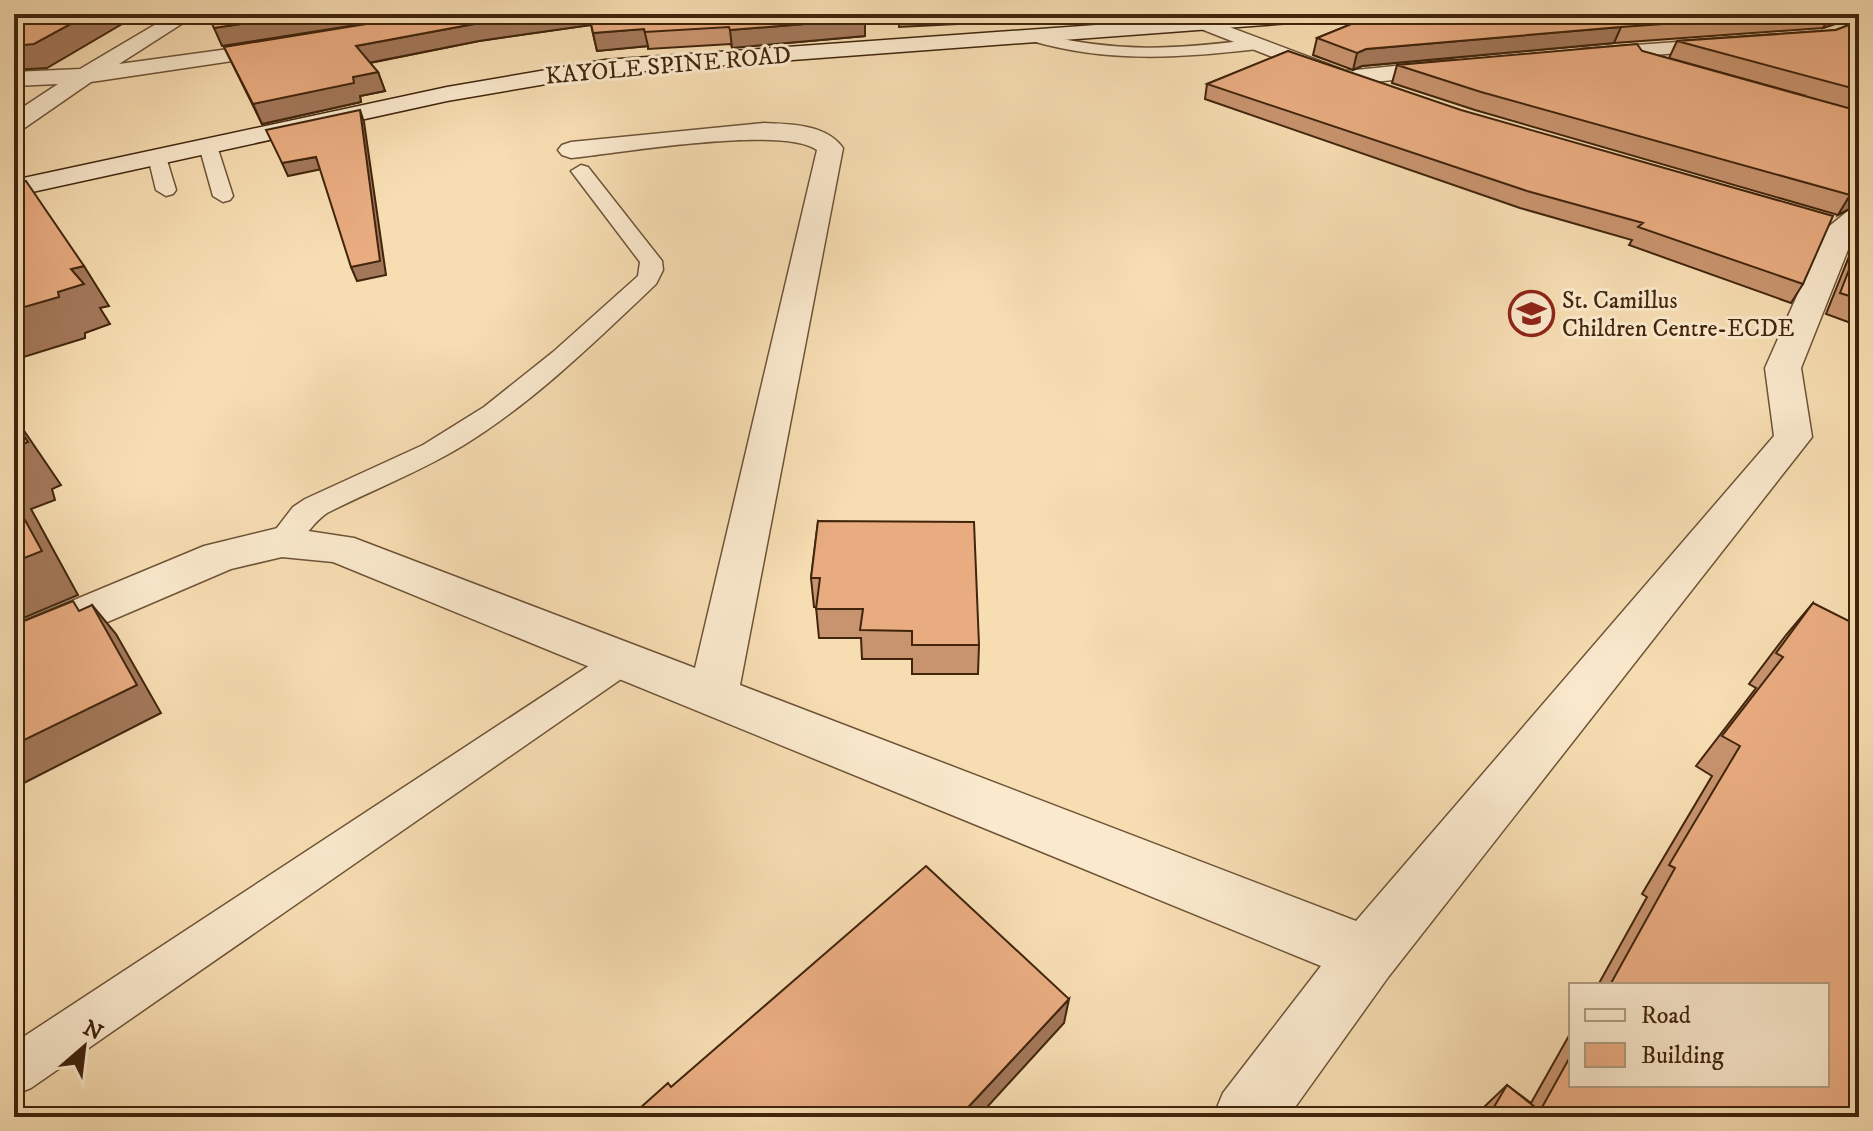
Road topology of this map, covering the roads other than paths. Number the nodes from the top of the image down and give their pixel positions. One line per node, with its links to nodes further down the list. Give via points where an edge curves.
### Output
1 (187, 14): 12 (street)
2 (1331, 14): 3 (street, KAYOLE SPINE ROAD)
3 (1208, 25): 4 (street, KAYOLE SPINE ROAD); 7 (street)
4 (1037, 38): 7 (lane, via 1062,47 1130,55); 17 (street, KAYOLE SPINE ROAD, via 590,69)
5 (1751, 42): 8 (street)
6 (307, 44): 12 (street)
7 (1258, 44): 13 (street)
8 (1614, 52): 9 (street); 11 (street)
9 (1566, 57)
10 (1471, 66): 13 (street)
11 (1675, 70)
12 (85, 76): 14 (street); 16 (street)
13 (1344, 78): 15 (street)
14 (14, 79)
15 (1404, 98)
16 (14, 124)
17 (208, 146): 18 (street, KAYOLE SPINE ROAD); 22 (lane)
18 (157, 157): 20 (street, KAYOLE SPINE ROAD); 21 (lane)
19 (576, 160): 24 (lane, via 651,261 648,279 470,429 316,506); 27 (street, via 764,130 822,139 830,148)
20 (14, 188)
21 (166, 190)
22 (223, 196)
23 (1843, 224): 28 (street, via 1783,368 1793,437)
24 (282, 542): 25 (street, via 219,557); 26 (street, via 339,548)
25 (14, 644)
26 (625, 659): 27 (street); 29 (lane)
27 (713, 695): 28 (street)
28 (1367, 955): 30 (street)
29 (14, 1071)
30 (1247, 1117)

